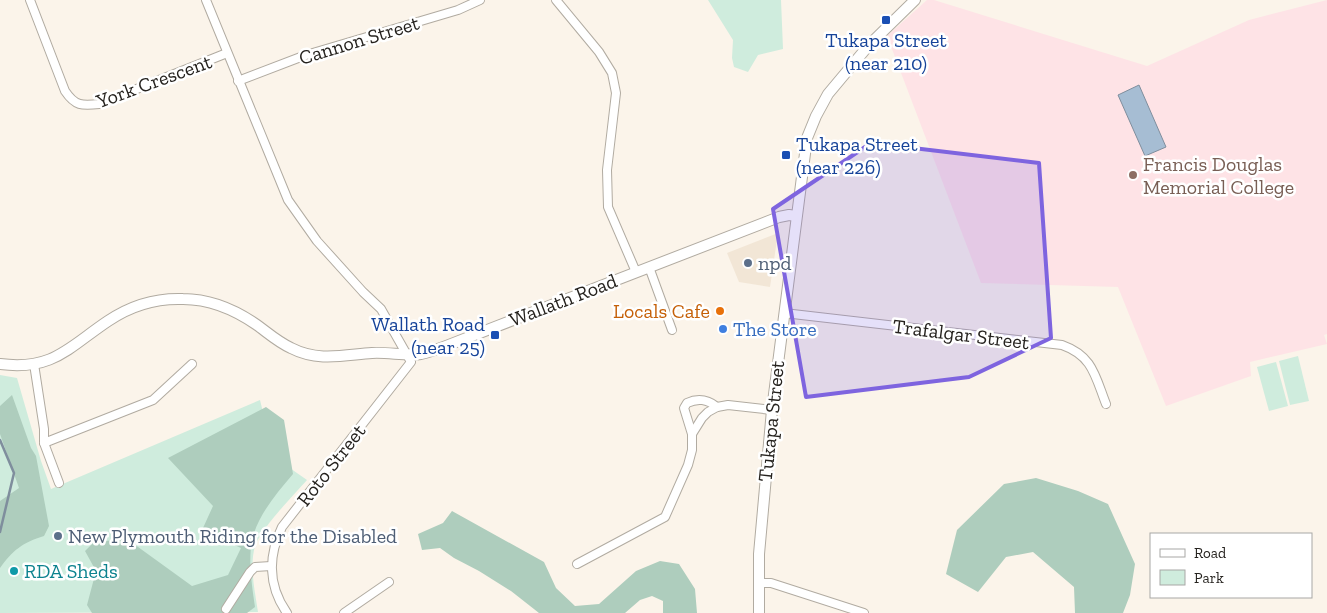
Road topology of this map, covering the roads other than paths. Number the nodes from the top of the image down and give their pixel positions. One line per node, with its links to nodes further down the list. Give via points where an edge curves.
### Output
1 (30, 0): 6 (street, York Crescent, via 65,91 78,104 99,104)
2 (206, 0): 6 (street)
3 (480, 0): 7 (street, Cannon Street, via 458,10 306,55)
4 (556, 0): 10 (street, via 612,73 616,93 607,170 608,208)
5 (915, 0): 8 (street, Tukapa Street, via 869,45 828,94 807,138)
6 (227, 53): 7 (street)
7 (238, 81): 13 (street, via 288,200 317,241 362,292 382,309)
8 (796, 216): 9 (street, Wallath Road, via 780,217); 11 (street, Tukapa Street)
9 (649, 267): 10 (street, Wallath Road); 12 (street)
10 (636, 272): 13 (street, Wallath Road, via 430,352)
11 (784, 313): 17 (street, Trafalgar Street, via 1062,345 1085,357); 19 (street, Tukapa Street)
12 (672, 330)
13 (406, 354): 15 (street, Wallath Road, via 314,356 289,348 234,311 196,300 170,299 144,304 120,314 60,356); 24 (street, Roto Street, via 411,362 282,528 274,548)
14 (0, 364): 15 (street, Wallath Road)
15 (34, 364): 21 (street)
16 (192, 364): 21 (street, via 153,400)
17 (1106, 404)
18 (717, 407): 19 (street, via 728,405); 20 (street, via 702,418); 20 (street, via 699,399 686,403 684,408)
19 (772, 410): 26 (street, Tukapa Street)
20 (692, 434): 23 (street, via 688,465 665,517)
21 (44, 443): 22 (street)
22 (59, 483)
23 (577, 564)
24 (272, 566): 27 (street, via 255,567); 28 (street, Roto Street, via 273,583)
25 (389, 582): 29 (street)
26 (758, 583): 30 (street, Tukapa Street); 31 (street, via 772,583)
27 (226, 609)
28 (287, 613)
29 (344, 613)
30 (759, 613)
31 (864, 613)

